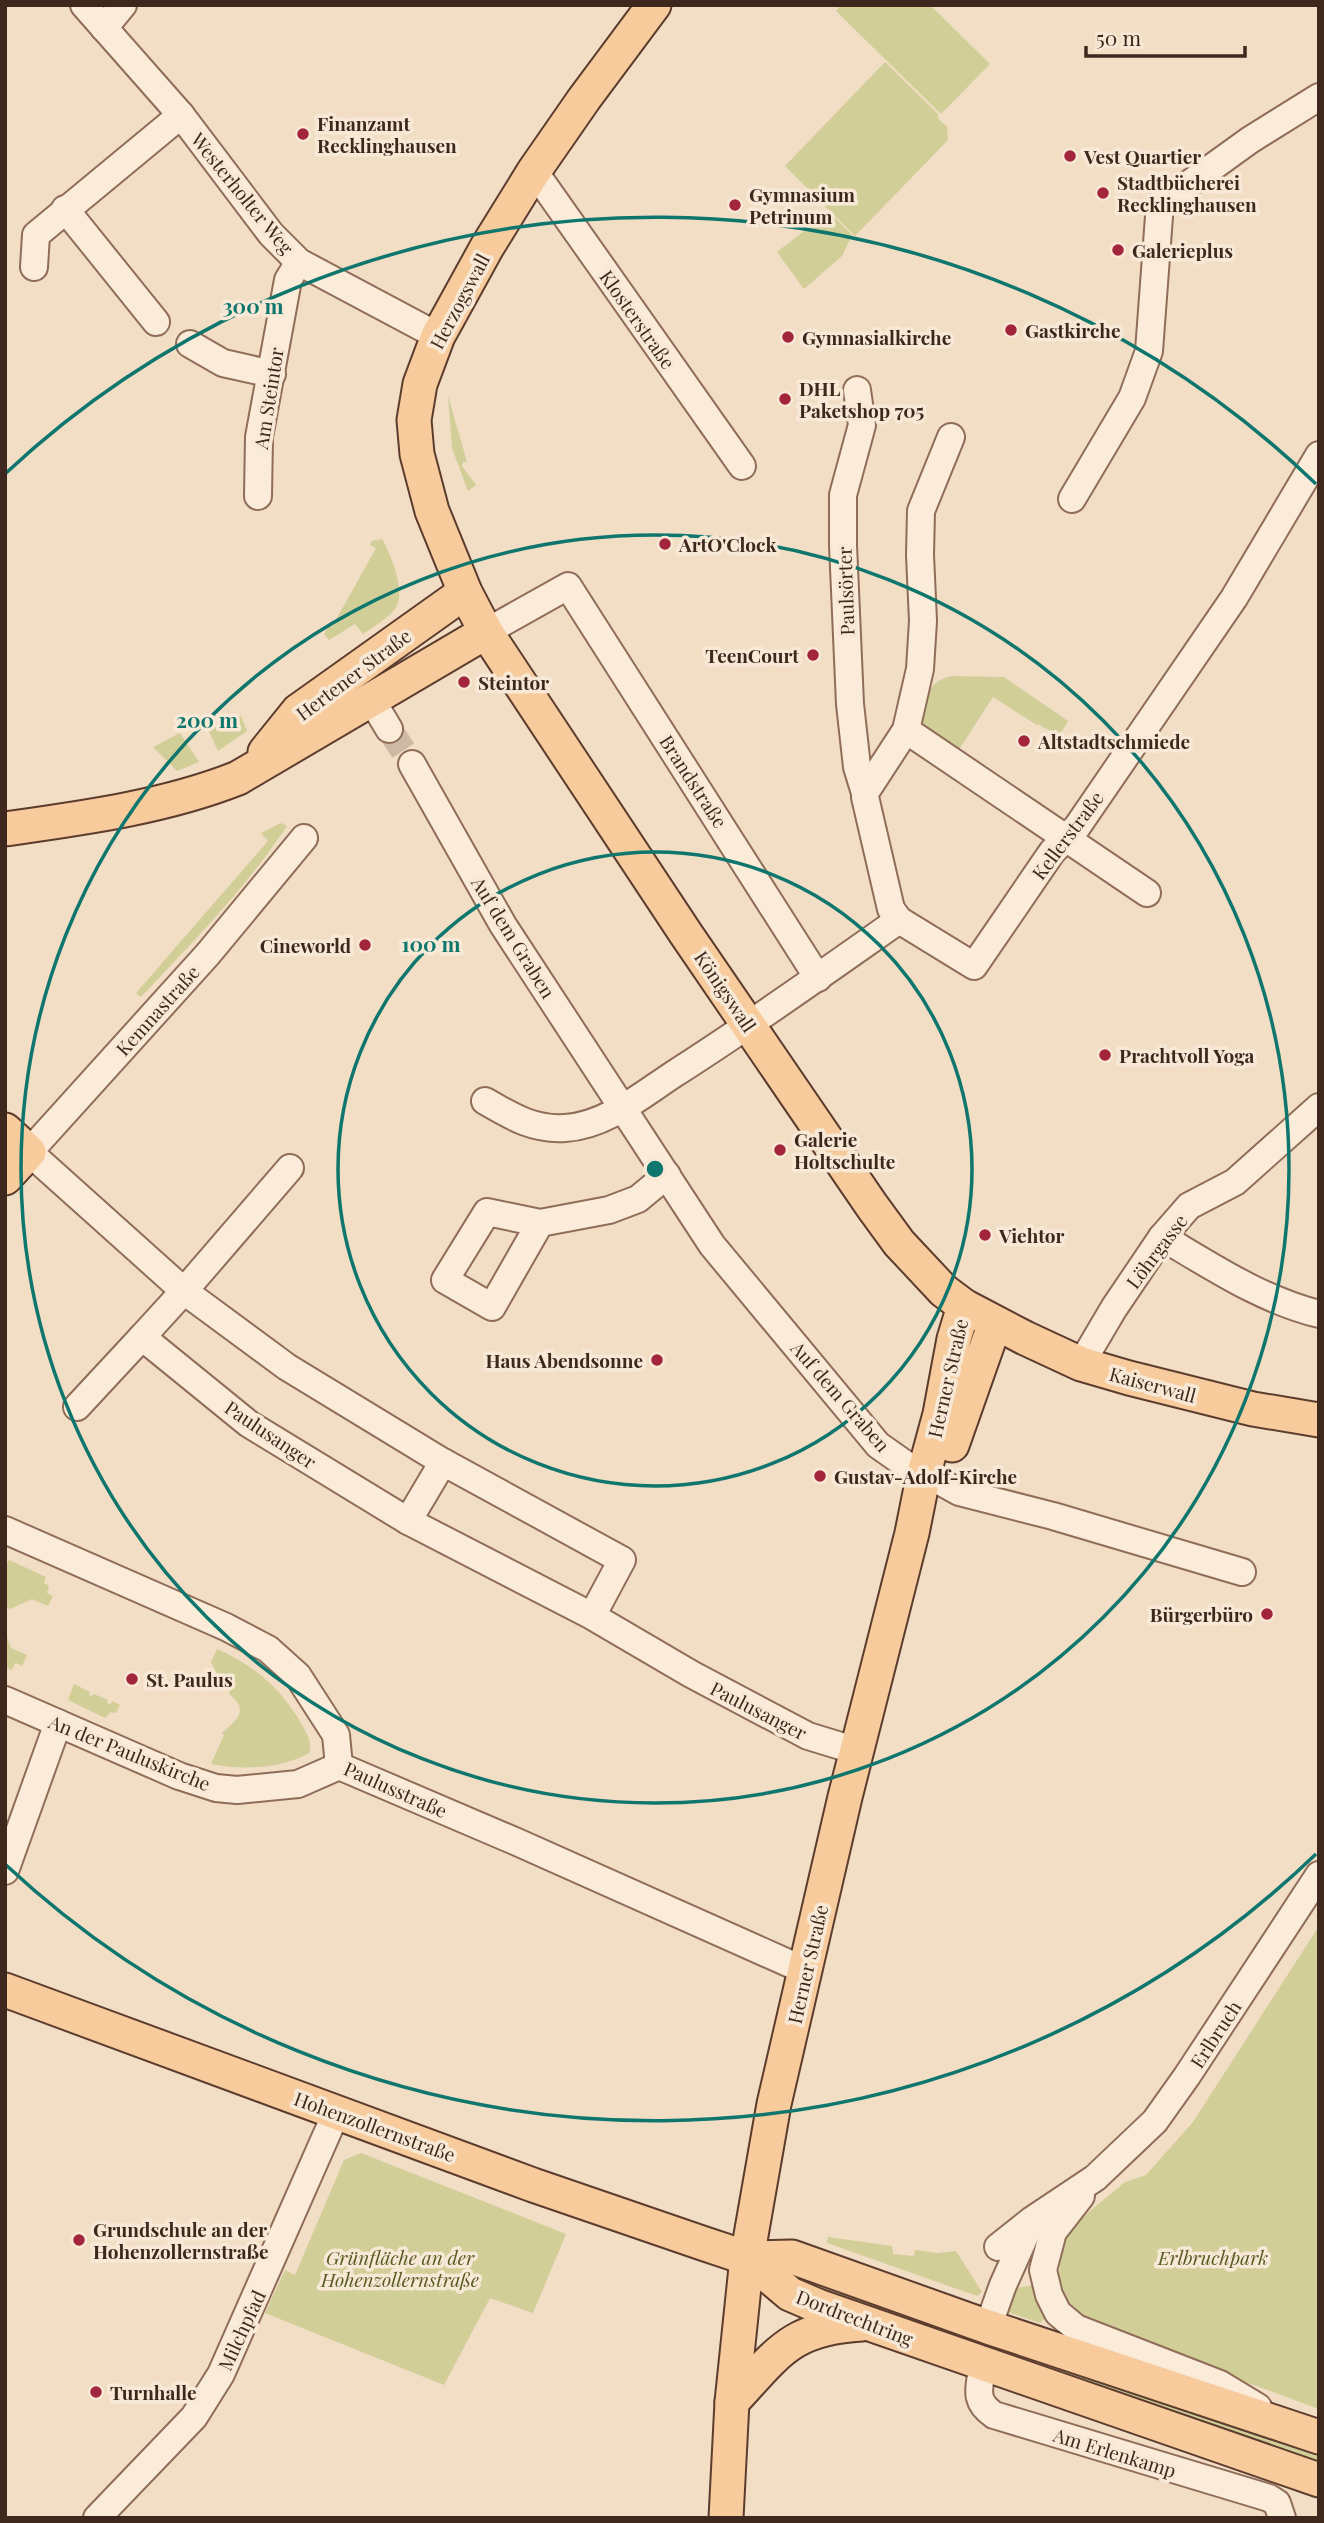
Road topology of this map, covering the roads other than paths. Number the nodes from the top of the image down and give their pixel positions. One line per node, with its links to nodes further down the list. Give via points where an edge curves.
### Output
1 (84, 5): 4 (street, Westerholter Weg)
2 (123, 5): 4 (street)
3 (654, 5): 7 (main road, Herzogswall)
4 (104, 28): 6 (street, Westerholter Weg)
5 (1319, 97): 20 (street, via 1171,196 1154,268 1149,351 1132,398)
6 (181, 116): 8 (street); 9 (street, Westerholter Weg, via 271,234)
7 (534, 171): 12 (main road, Herzogswall); 18 (street, Klosterstraße)
8 (65, 209): 10 (street, via 36,235); 11 (street)
9 (299, 262): 12 (street, Westerholter Weg); 14 (street, Am Steintor, via 288,280)
10 (34, 267)
11 (156, 322)
12 (438, 336): 21 (main road, Herzogswall, via 419,384 415,438 432,511)
13 (191, 344): 14 (street, via 223,363)
14 (272, 374): 19 (street, Am Steintor, via 260,437)
15 (857, 390): 28 (street, Paulsörter, via 862,425 843,495 843,545 850,704 857,767)
16 (951, 437): 25 (street, via 921,511 920,669)
17 (1319, 455): 31 (street, Kellerstraße, via 1234,598)
18 (742, 466)
19 (258, 496)
20 (1072, 499)
21 (465, 592): 22 (main road, Herzogswall); 27 (main road, Hertener Straße, via 298,711)
22 (486, 632): 23 (main road, Hertener Straße); 34 (street, Brandstraße, via 568,586); 35 (main road, Königswall)
23 (371, 699): 24 (street); 27 (main road, Hertener Straße)
24 (389, 729)
25 (906, 730): 28 (street); 31 (street)
26 (412, 764): 37 (street, Auf dem Graben, via 503,925)
27 (253, 768): 29 (main road, Hertener Straße, via 206,791)
28 (865, 793): 33 (street, Paulsörter, via 891,909)
29 (5, 829)
30 (304, 838): 39 (street, Kemnastraße, via 208,954)
31 (1066, 838): 32 (street); 33 (street, Kellerstraße, via 974,966)
32 (1147, 894)
33 (899, 920): 34 (street)
34 (818, 978): 35 (street)
35 (749, 1025): 37 (street); 46 (main road, Königswall, via 900,1243)
36 (485, 1101): 37 (street, via 524,1123 565,1128 593,1122)
37 (623, 1107): 41 (street, Auf dem Graben)
38 (1319, 1107): 44 (street, Löhrgasse, via 1235,1182 1189,1206)
39 (17, 1141): 42 (main road, Kemnastraße); 45 (street)
40 (290, 1168): 45 (street)
41 (667, 1175): 43 (street, via 638,1199 609,1210); 54 (street, Auf dem Graben, via 712,1245 878,1445)
42 (5, 1178)
43 (540, 1223)
44 (1162, 1237): 47 (street, via 1258,1291); 50 (street, Löhrgasse)
45 (184, 1291): 49 (street); 53 (street, via 287,1367)
46 (964, 1306): 48 (main road, Königswall); 54 (main road, Herner Straße, via 940,1414)
47 (1319, 1314)
48 (995, 1322): 50 (main road, Kaiserwall); 54 (main road, Herner Straße)
49 (142, 1337): 51 (street); 55 (street, Paulusanger, via 249,1424)
50 (1081, 1364): 52 (main road, Kaiserwall, via 1170,1390)
51 (76, 1407)
52 (1319, 1420)
53 (443, 1462): 55 (street); 58 (street, via 622,1560)
54 (932, 1478): 57 (street, Auf dem Graben, via 959,1492); 61 (main road, Herner Straße, via 912,1532)
55 (408, 1521): 58 (street, Paulusanger)
56 (5, 1530): 62 (street, Paulusstraße, via 268,1648 298,1676 330,1725 336,1735)
57 (1242, 1572)
58 (592, 1616): 61 (street, Paulusanger, via 808,1736)
59 (5, 1700): 60 (street, An der Pauluskirche)
60 (58, 1723): 62 (street, An der Pauluskirche, via 216,1788 298,1784); 63 (street)
61 (857, 1752): 65 (main road, Herner Straße)
62 (339, 1766): 65 (street, Paulusstraße)
63 (5, 1871)
64 (1319, 1875): 68 (street, Erlbruch, via 1155,2121)
65 (806, 1971): 71 (main road, Herner Straße, via 774,2104)
66 (5, 1990): 67 (main road, Hohenzollernstraße)
67 (337, 2111): 71 (main road, Hohenzollernstraße, via 533,2185); 79 (street, Milchpfad, via 221,2374 194,2417)
68 (1095, 2178): 69 (street, Erlbruch); 72 (street, Erlbruch, via 1052,2232 1043,2270)
69 (1032, 2220): 70 (street, Erlbruch); 74 (street)
70 (998, 2247)
71 (747, 2258): 73 (main road, Dordrechtring, via 790,2294); 74 (main road, Dordrechtring, via 792,2258); 76 (main road, Herner Straße)
72 (1058, 2313): 77 (street, Dordrechtring, via 1076,2329 1220,2384)
73 (869, 2323): 75 (main road, Dordrechtring); 76 (main road, via 816,2329 787,2345)
74 (988, 2327): 77 (main road, Dordrechtring)
75 (984, 2363): 78 (main road, Dordrechtring); 81 (street, Am Erlenkamp, via 978,2396 982,2407 994,2415 1269,2498 1277,2503)
76 (732, 2402): 80 (main road, Herner Straße)
77 (1307, 2433)
78 (1319, 2480)
79 (97, 2518)
80 (726, 2518)
81 (1282, 2518)

